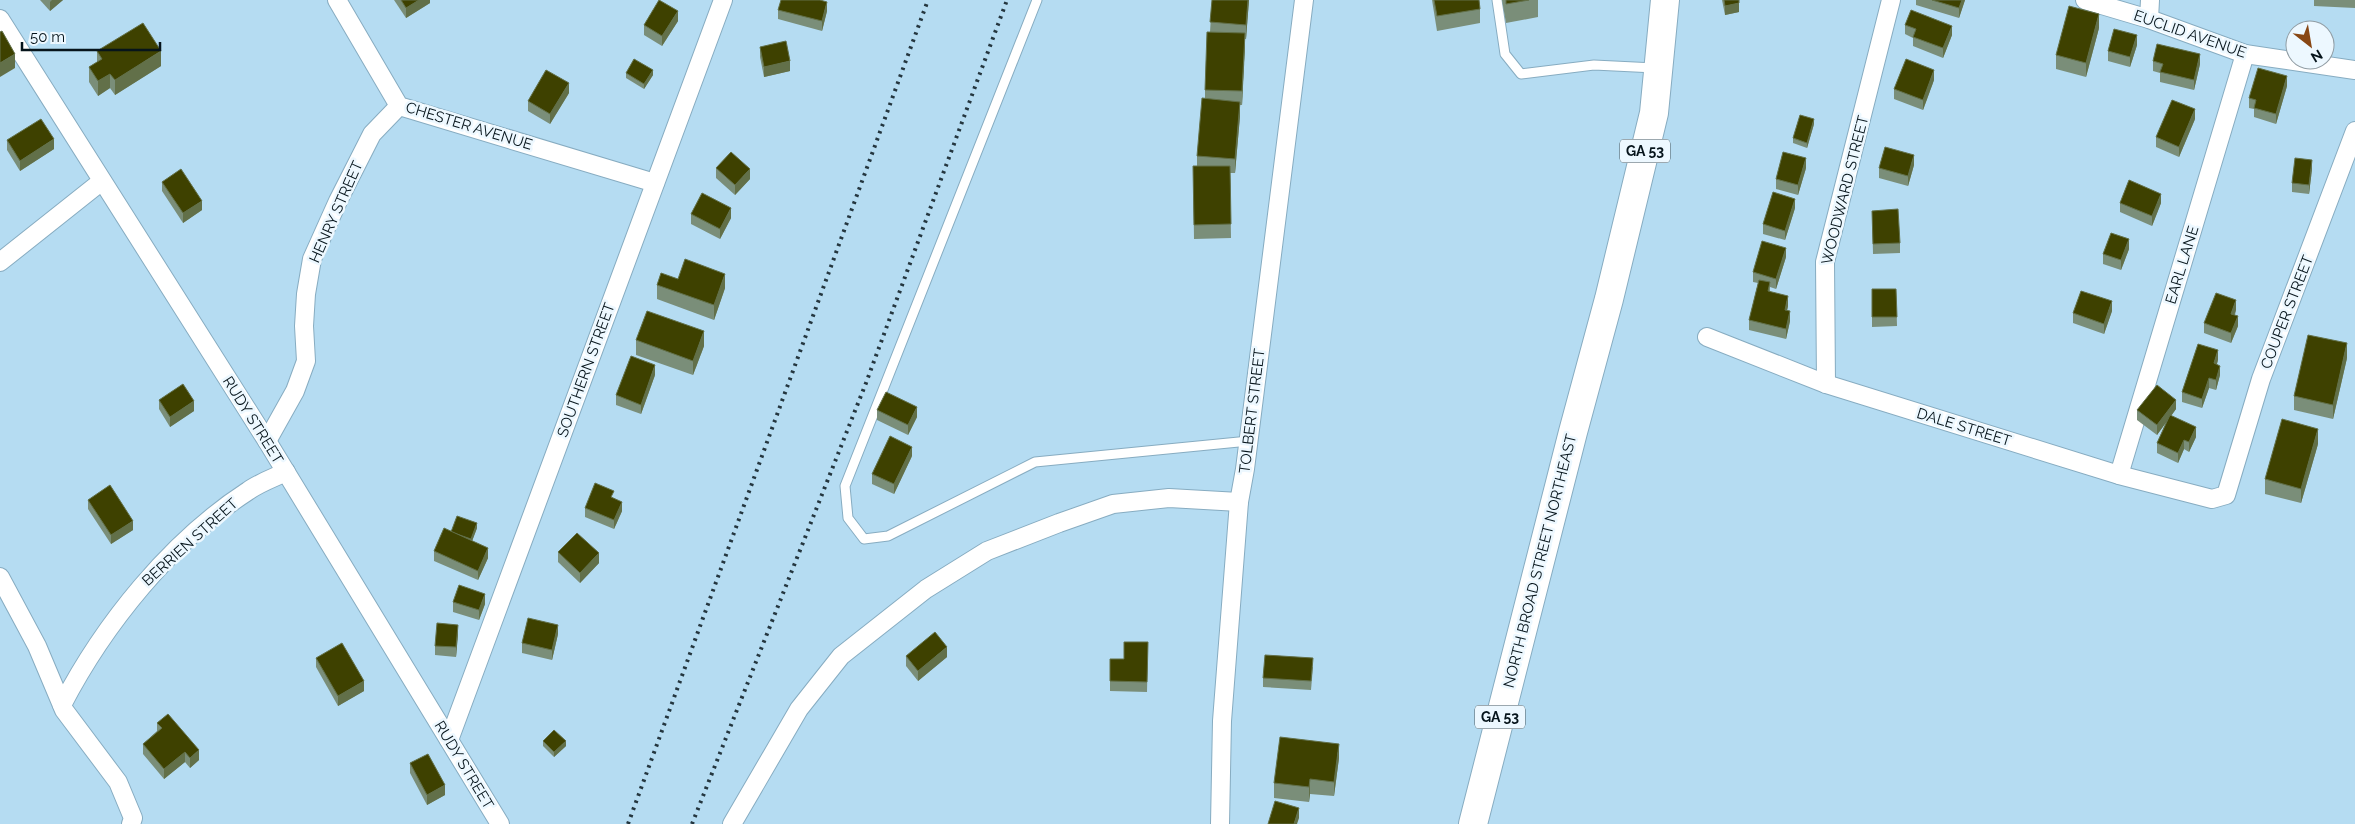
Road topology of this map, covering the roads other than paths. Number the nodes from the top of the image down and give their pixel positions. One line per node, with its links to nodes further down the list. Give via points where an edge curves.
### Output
1 (337, 0): 15 (street, CHESTER AVENUE)
2 (723, 0): 18 (street, SOUTHERN STREET)
3 (1037, 0): 23 (lane, via 845,486 848,518 864,539 888,536 1035,462)
4 (1304, 0): 23 (street, TOLBERT STREET)
5 (1496, 0): 13 (lane, via 1505,54 1521,74 1594,65)
6 (1665, 0): 13 (main road, GA 53)
7 (1891, 0): 21 (street, WOODWARD STREET, via 1824,262)
8 (2085, 0): 11 (street, EUCLID AVENUE)
9 (2150, 0): 11 (street)
10 (0, 20): 17 (street, RUDY STREET)
11 (2149, 20): 12 (street, EUCLID AVENUE)
12 (2245, 54): 14 (street, EUCLID AVENUE); 25 (street, EARL LANE)
13 (1659, 68): 35 (main road, NORTH BROAD STREET NORTHEAST / GA 53, via 1654,113 1609,299)
14 (2355, 70)
15 (399, 106): 18 (street, CHESTER AVENUE); 22 (street, HENRY STREET, via 372,134 312,260 304,326 306,361 295,391)
16 (2355, 131): 26 (street, COUPER STREET, via 2261,379)
17 (102, 181): 19 (street); 22 (street, RUDY STREET)
18 (655, 183): 30 (street, SOUTHERN STREET)
19 (0, 262)
20 (1707, 337): 21 (street, DALE STREET)
21 (1826, 384): 25 (street, DALE STREET)
22 (267, 441): 24 (street, RUDY STREET)
23 (1249, 441): 27 (street, TOLBERT STREET)
24 (286, 472): 29 (street, BERRIEN STREET, via 248,490 162,563 119,615 78,674); 30 (street, RUDY STREET)
25 (2119, 476): 26 (street, DALE STREET, via 2212,500)
26 (2226, 495)
27 (1239, 502): 33 (street, via 1169,498 1113,504 987,551 926,589 841,656 799,709); 34 (street, TOLBERT STREET, via 1222,720)
28 (0, 577): 29 (street, via 37,646)
29 (62, 705): 31 (street, via 118,782 133,818)
30 (449, 740): 32 (street, RUDY STREET)
31 (131, 824)
32 (500, 824)
33 (732, 824)
34 (1220, 824)
35 (1473, 824)

